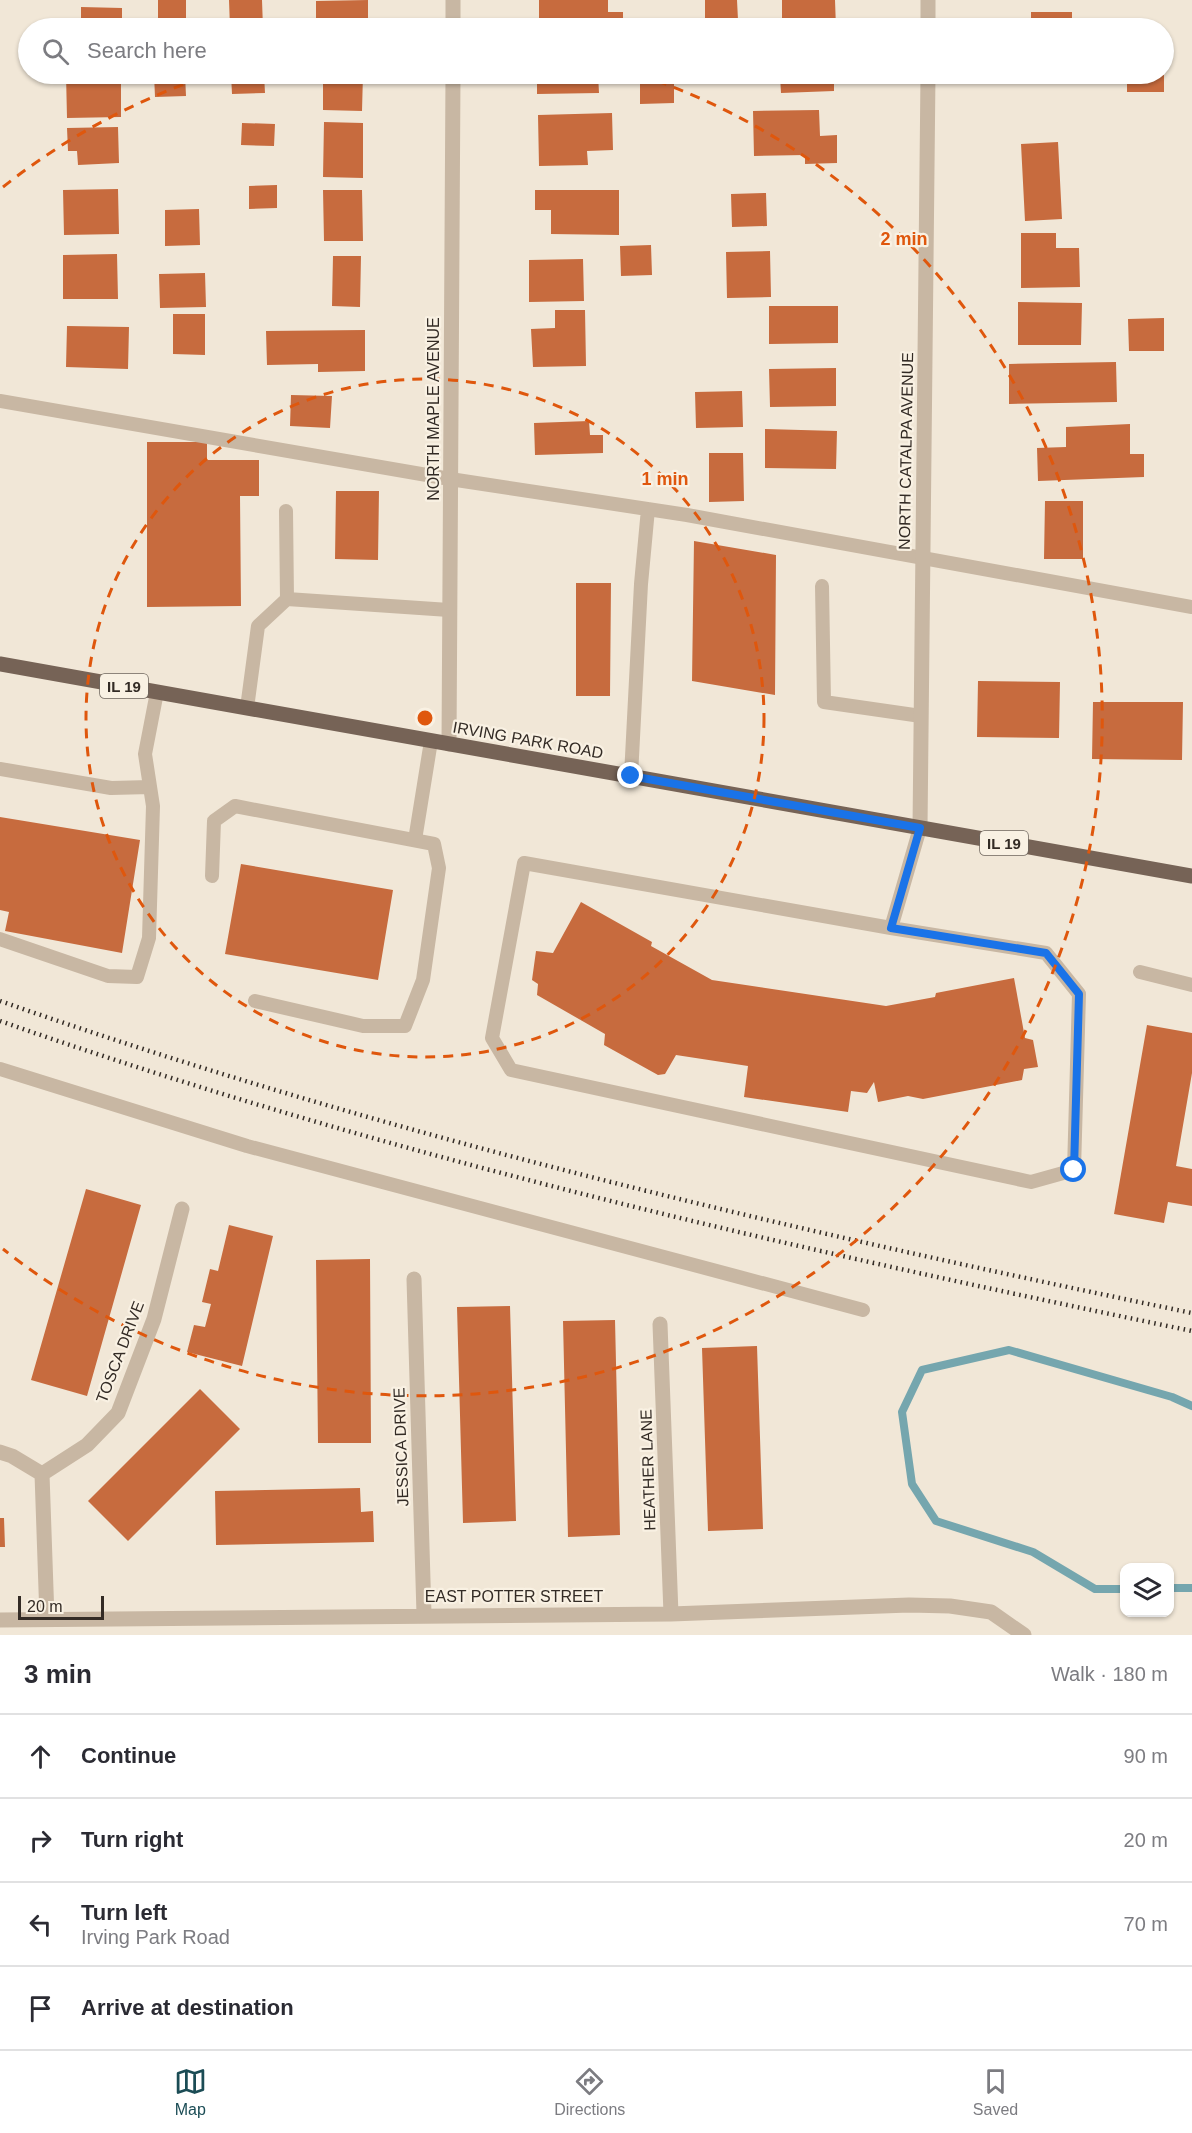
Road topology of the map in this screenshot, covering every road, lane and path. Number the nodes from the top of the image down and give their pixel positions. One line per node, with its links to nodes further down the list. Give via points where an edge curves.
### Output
1 (453, 0): 3 (street)
2 (928, 0): 4 (street)
3 (453, 18)
4 (928, 18)
5 (453, 84): 8 (street, NORTH MAPLE AVENUE)
6 (927, 84): 11 (street, NORTH CATALPA AVENUE)
7 (0, 401): 8 (lane)
8 (450, 479): 9 (lane); 15 (street, NORTH MAPLE AVENUE)
9 (648, 509): 11 (lane); 23 (lane)
10 (286, 511): 13 (lane)
11 (923, 558): 14 (lane); 19 (street, NORTH CATALPA AVENUE)
12 (822, 586): 19 (lane, via 824,702)
13 (287, 599): 15 (lane); 18 (lane, via 258,626)
14 (1192, 607)
15 (449, 610): 21 (street, NORTH MAPLE AVENUE)
16 (0, 664): 17 (main road, IRVING PARK ROAD / IL 19)
17 (157, 692): 18 (main road, IRVING PARK ROAD / IL 19); 24 (lane, via 145,754)
18 (248, 708): 20 (main road, IRVING PARK ROAD / IL 19)
19 (921, 716): 25 (street, NORTH CATALPA AVENUE)
20 (431, 741): 21 (main road, IRVING PARK ROAD / IL 19); 26 (lane)
21 (448, 744): 23 (main road, IRVING PARK ROAD / IL 19)
22 (0, 769): 24 (lane, via 111,788)
23 (631, 776): 25 (main road, IRVING PARK ROAD / IL 19)
24 (150, 787): 30 (lane, via 153,806 149,938 137,977 108,976)
25 (920, 828): 28 (main road, IRVING PARK ROAD / IL 19); 29 (lane)
26 (416, 840): 27 (lane, via 235,806 214,821); 33 (lane, via 434,844 439,868 423,980 405,1026 363,1026)
27 (212, 876)
28 (1192, 876)
29 (891, 928): 29 (lane, via 1046,953 1079,994 1074,1170 1031,1182 511,1070 492,1038 524,863)
30 (0, 939)
31 (1140, 972): 32 (lane)
32 (1192, 985)
33 (255, 1001)
34 (0, 1069): 37 (lane, via 247,1146)
35 (182, 1209): 40 (street, TOSCA DRIVE, via 154,1319 118,1413 87,1445)
36 (414, 1279): 41 (street, JESSICA DRIVE)
37 (862, 1310)
38 (660, 1324): 42 (street, HEATHER LANE)
39 (0, 1452): 40 (street)
40 (42, 1474): 43 (street)
41 (424, 1614): 42 (street, EAST POTTER STREET); 43 (street, EAST POTTER STREET)
42 (671, 1614): 45 (street, EAST POTTER STREET, via 950,1606 990,1612)
43 (47, 1618): 44 (street, EAST POTTER STREET)
44 (0, 1620)
45 (1023, 1633)

